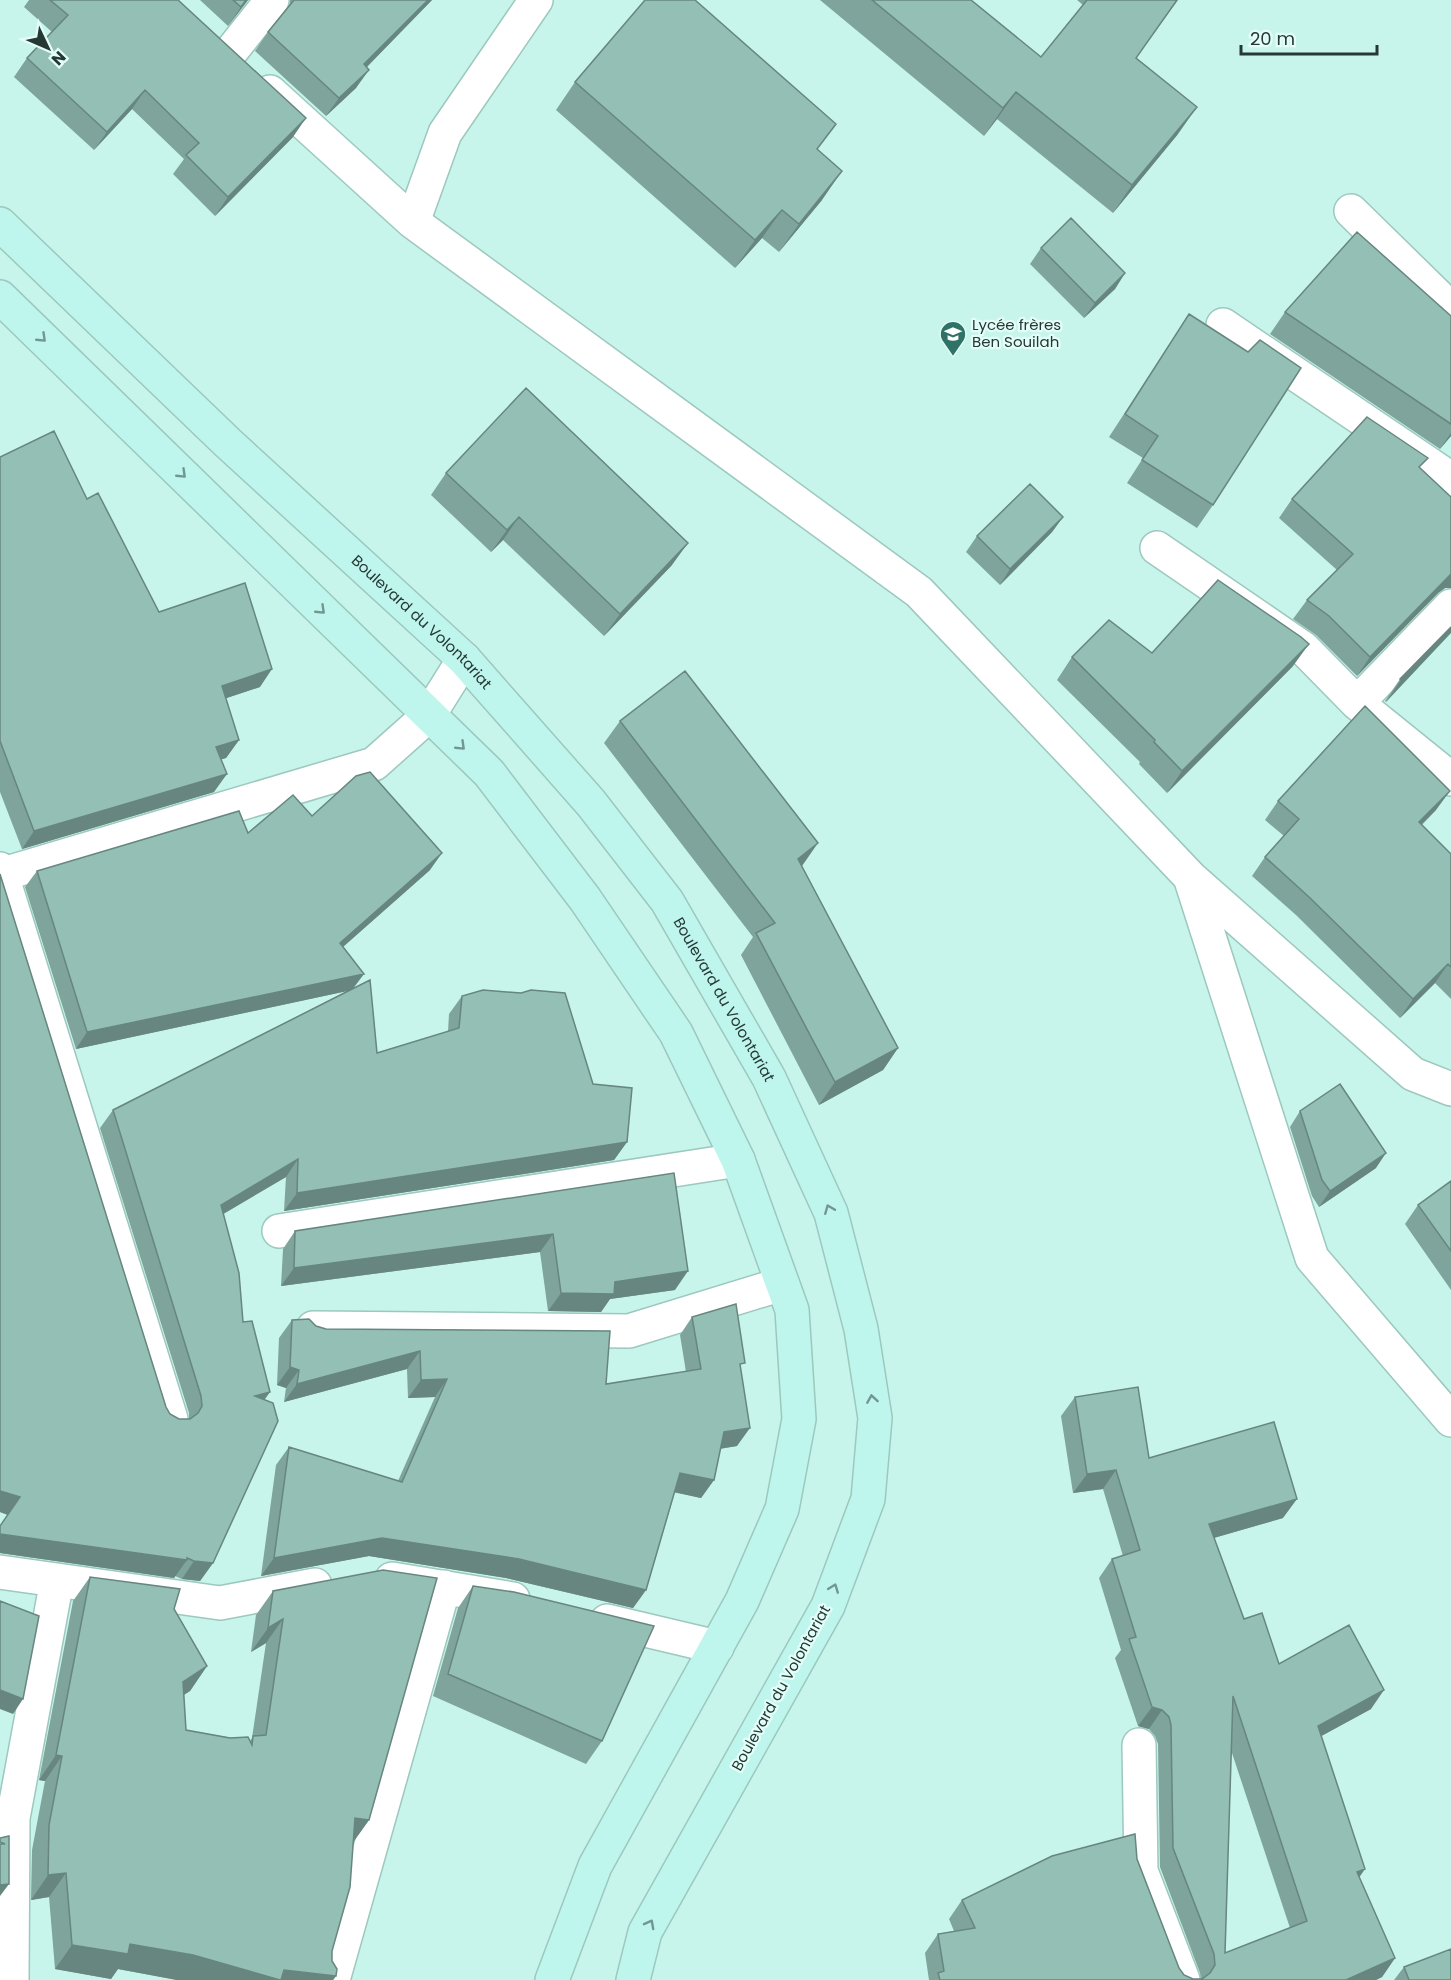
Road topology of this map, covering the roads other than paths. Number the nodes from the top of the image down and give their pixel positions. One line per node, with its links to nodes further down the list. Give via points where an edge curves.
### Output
1 (272, 0): 4 (street)
2 (536, 0): 6 (street, via 445,133)
3 (204, 31): 4 (street)
4 (229, 54): 6 (street)
5 (1351, 211): 9 (street)
6 (413, 222): 19 (street, via 919,592)
7 (0, 224): 14 (main road, Boulevard du Volontariat, via 228,443)
8 (0, 297): 16 (main road, one-way to 16)
9 (1451, 309)
10 (1223, 325): 11 (street)
11 (1451, 479)
12 (1157, 548): 15 (street, via 1303,648)
13 (1451, 606): 15 (street)
14 (464, 659): 16 (street); 37 (main road, Boulevard du Volontariat, one-way to 14, via 645,1932 828,1606 868,1499 874,1418 861,1329 831,1213 769,1078 667,901 591,803)
15 (1357, 703): 17 (street)
16 (429, 715): 18 (street, via 374,764); 21 (main road, one-way to 21, via 489,773 585,899 676,1034)
17 (1451, 779)
18 (1, 873): 25 (street)
19 (1190, 877): 20 (street, via 1413,1074); 26 (street, via 1312,1258)
20 (1451, 1089)
21 (738, 1160): 22 (street); 23 (main road)
22 (279, 1231)
23 (782, 1284): 24 (street, via 629,1331); 32 (main road, via 792,1310 799,1419 782,1509 742,1601)
24 (314, 1328)
25 (171, 1419)
26 (1451, 1420)
27 (0, 1572): 28 (street)
28 (57, 1580): 29 (street, via 220,1604 355,1577); 34 (street, via 13,1818)
29 (444, 1587): 30 (street); 35 (street)
30 (547, 1606)
31 (581, 1615): 32 (street)
32 (717, 1647): 36 (main road, via 595,1866)
33 (1139, 1745): 38 (street, via 1141,1871)
34 (12, 1980)
35 (333, 1980)
36 (552, 1980)
37 (633, 1980)
38 (1183, 1980)

